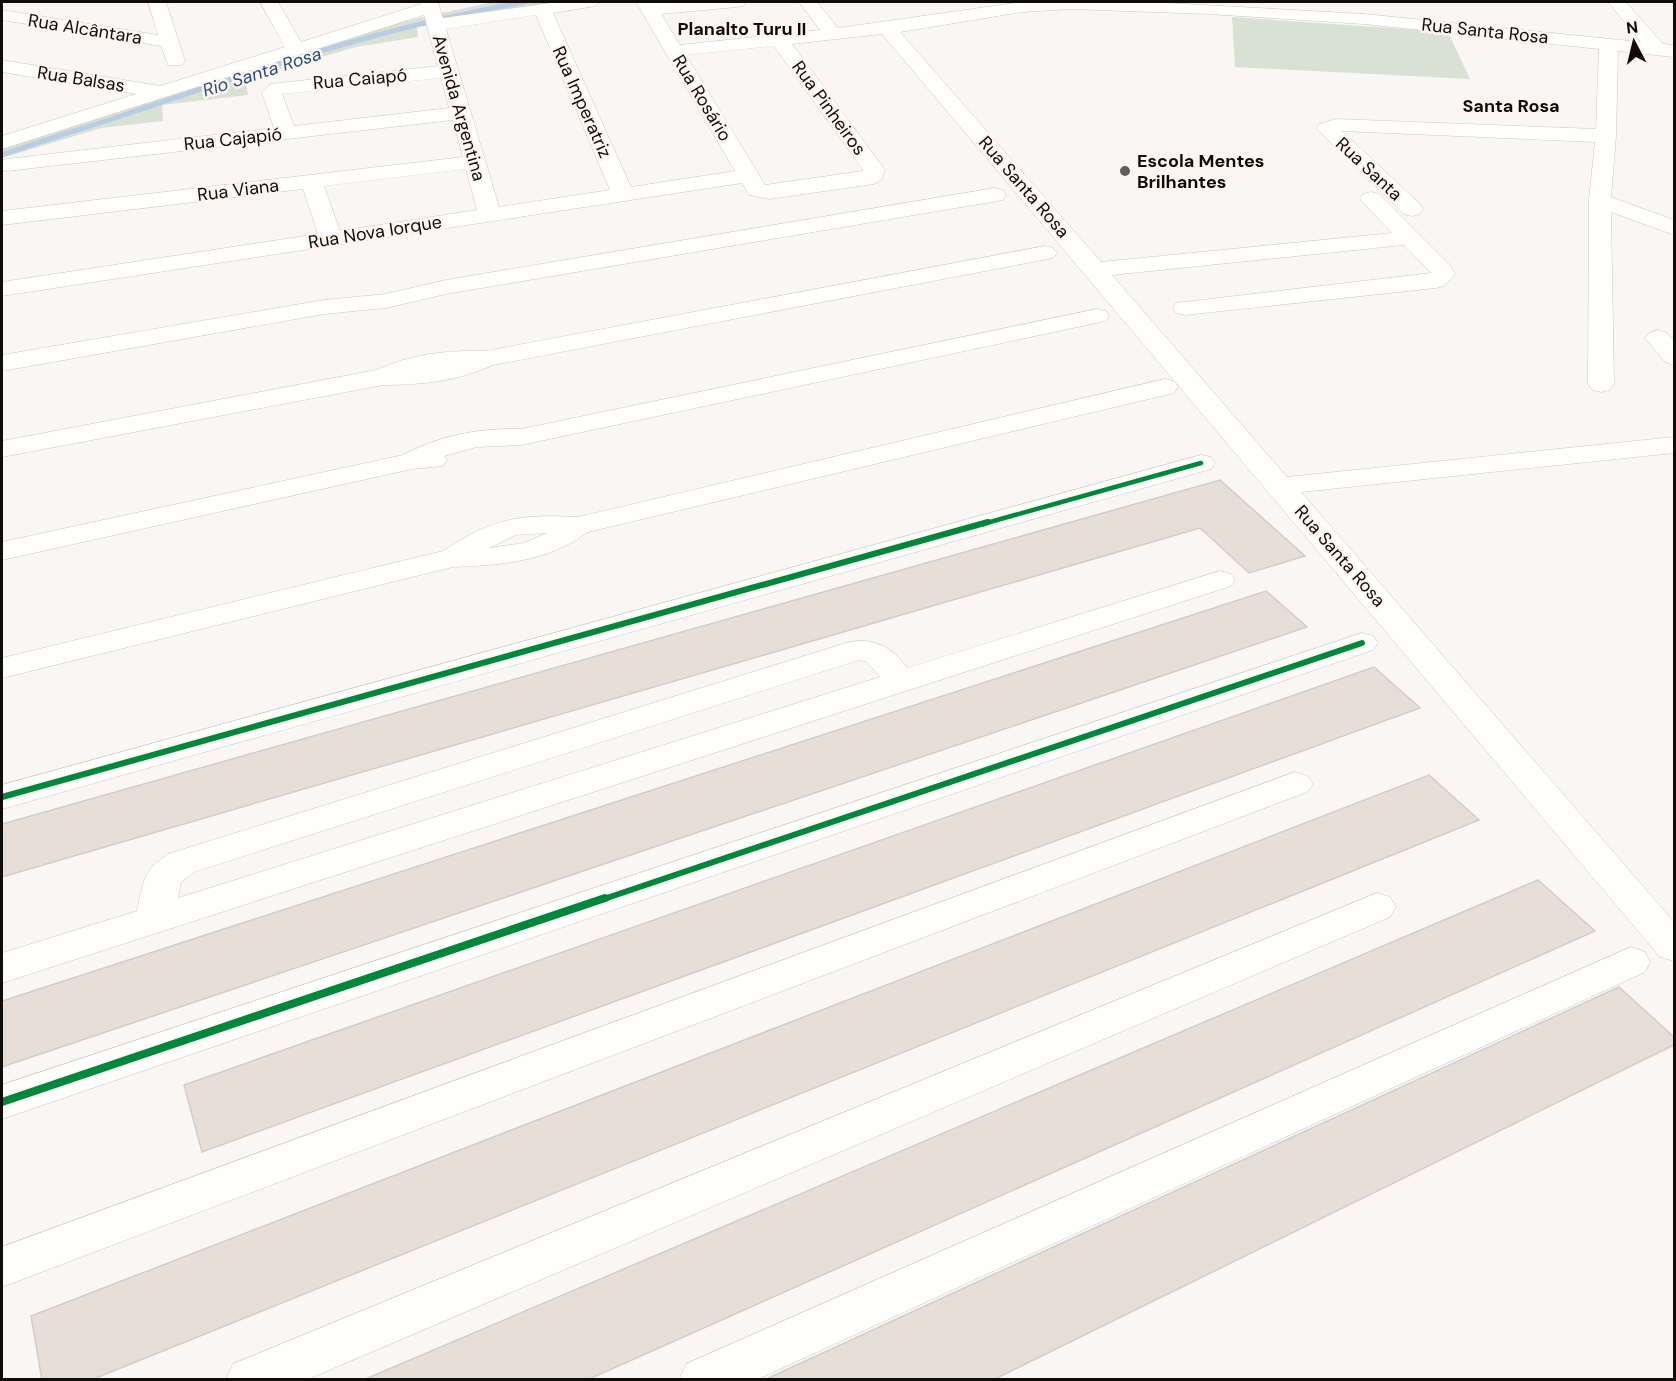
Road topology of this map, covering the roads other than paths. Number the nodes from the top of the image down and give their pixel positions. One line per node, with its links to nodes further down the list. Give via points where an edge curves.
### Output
1 (157, 2): 14 (street)
2 (268, 2): 16 (street)
3 (590, 2): 8 (street)
4 (737, 2): 7 (street)
5 (808, 2): 12 (street)
6 (1617, 2): 18 (street)
7 (648, 5): 17 (street, Rua Rosário)
8 (542, 9): 9 (street); 33 (street, Rua Imperatriz)
9 (432, 14): 16 (street); 20 (street, Avenida Argentina)
10 (2, 15): 14 (street, Rua Alcântara)
11 (887, 28): 12 (street); 15 (street, Rua Santa Rosa, via 1022,7 1103,5 1365,19); 43 (street, Rua Santa Rosa)
12 (833, 34): 13 (street)
13 (779, 39): 17 (street); 32 (street, Rua Pinheiros, via 842,123 874,174 866,178)
14 (169, 42): 21 (street)
15 (1609, 45): 18 (street, Rua Santa Rosa); 27 (street)
16 (296, 49): 21 (street)
17 (675, 51): 32 (street, Rua Rosário)
18 (1666, 51)
19 (2, 66): 22 (street, Rua Balsas)
20 (448, 71): 23 (street, Avenida Argentina); 25 (street, Rua Caiapó, via 273,90)
21 (182, 86): 22 (street)
22 (161, 92): 26 (street)
23 (460, 113): 25 (street, Rua Cajapió); 28 (street, Avenida Argentina)
24 (2, 129): 26 (street)
25 (286, 133): 29 (street, Rua Cajapió)
26 (30, 134): 29 (street)
27 (1606, 136): 35 (street); 36 (street, Rua Santa, via 1348,125 1326,128)
28 (474, 162): 31 (street, Rua Viana); 37 (street, Avenida Argentina)
29 (3, 174)
30 (1349, 177): 40 (street)
31 (311, 181): 38 (street, Rua Viana); 41 (street)
32 (755, 184): 33 (street, Rua Nova Iorque)
33 (623, 195): 37 (street, Rua Nova Iorque)
34 (995, 195): 49 (street)
35 (1600, 200): 39 (street); 50 (street)
36 (1413, 209)
37 (490, 215): 41 (street, Rua Nova Iorque)
38 (2, 218)
39 (1674, 228)
40 (1410, 238): 43 (street); 45 (street, via 1442,270 1436,281)
41 (331, 239): 44 (street, Rua Nova Iorque)
42 (1045, 253): 53 (street, via 486,358 440,375 383,377)
43 (1095, 270): 55 (street, Rua Santa Rosa)
44 (2, 289)
45 (1185, 308)
46 (1097, 316): 56 (street, via 520,437 477,454 412,461)
47 (1658, 338): 48 (street)
48 (1674, 357)
49 (2, 363)
50 (1600, 384)
51 (1165, 387): 59 (street, via 578,526 551,544 518,555 453,558)
52 (1674, 445): 55 (street)
53 (2, 449)
54 (1201, 463): 62 (street)
55 (1280, 486): 65 (street, Rua Santa Rosa)
56 (2, 550)
57 (1220, 580): 60 (street)
58 (1362, 643): 68 (street)
59 (2, 668)
60 (900, 682): 64 (street); 64 (street, via 881,655 857,650 181,862 165,875)
61 (1295, 784): 69 (street)
62 (2, 797)
63 (1377, 907): 70 (street)
64 (154, 919): 67 (street)
65 (1674, 947)
66 (1631, 962): 71 (street)
67 (2, 968)
68 (2, 1102)
69 (10, 1264)
70 (250, 1380)
71 (703, 1380)

